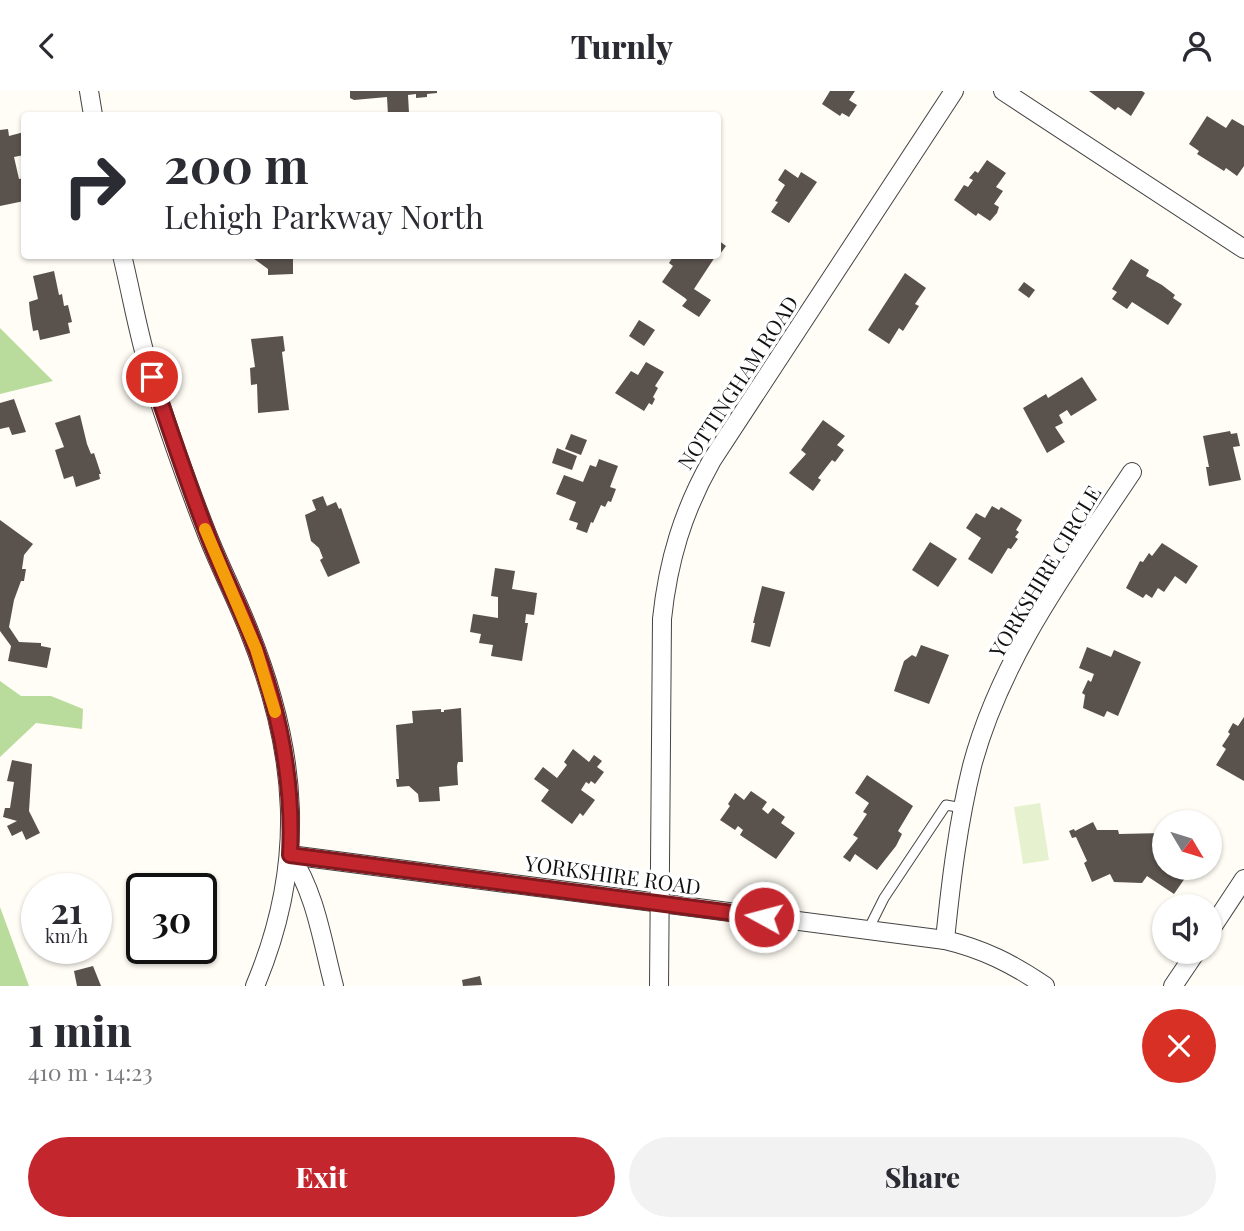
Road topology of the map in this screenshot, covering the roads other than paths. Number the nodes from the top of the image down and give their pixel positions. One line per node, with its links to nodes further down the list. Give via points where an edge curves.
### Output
1 (89, 91): 4 (street)
2 (954, 91): 11 (street, NOTTINGHAM ROAD, via 712,460 682,520 665,585 662,618)
3 (1003, 91): 5 (street)
4 (92, 112)
5 (1244, 249)
6 (123, 259): 9 (street, via 152,377 207,534 270,691 290,782)
7 (1132, 472): 8 (street, YORKSHIRE CIRCLE, via 1055,587 1012,663 973,764)
8 (963, 808): 13 (lane, via 946,805); 14 (street, YORKSHIRE CIRCLE)
9 (290, 855): 11 (street, YORKSHIRE ROAD); 16 (street, via 282,903); 17 (street, via 310,891)
10 (1244, 879): 12 (street)
11 (660, 904): 13 (street, YORKSHIRE ROAD); 18 (street, NOTTINGHAM ROAD)
12 (1222, 912)
13 (868, 930): 14 (street, YORKSHIRE ROAD)
14 (946, 940): 19 (street, YORKSHIRE ROAD, via 991,954)
15 (1188, 964): 20 (street)
16 (255, 986)
17 (334, 986)
18 (659, 986)
19 (1045, 986)
20 (1173, 986)

